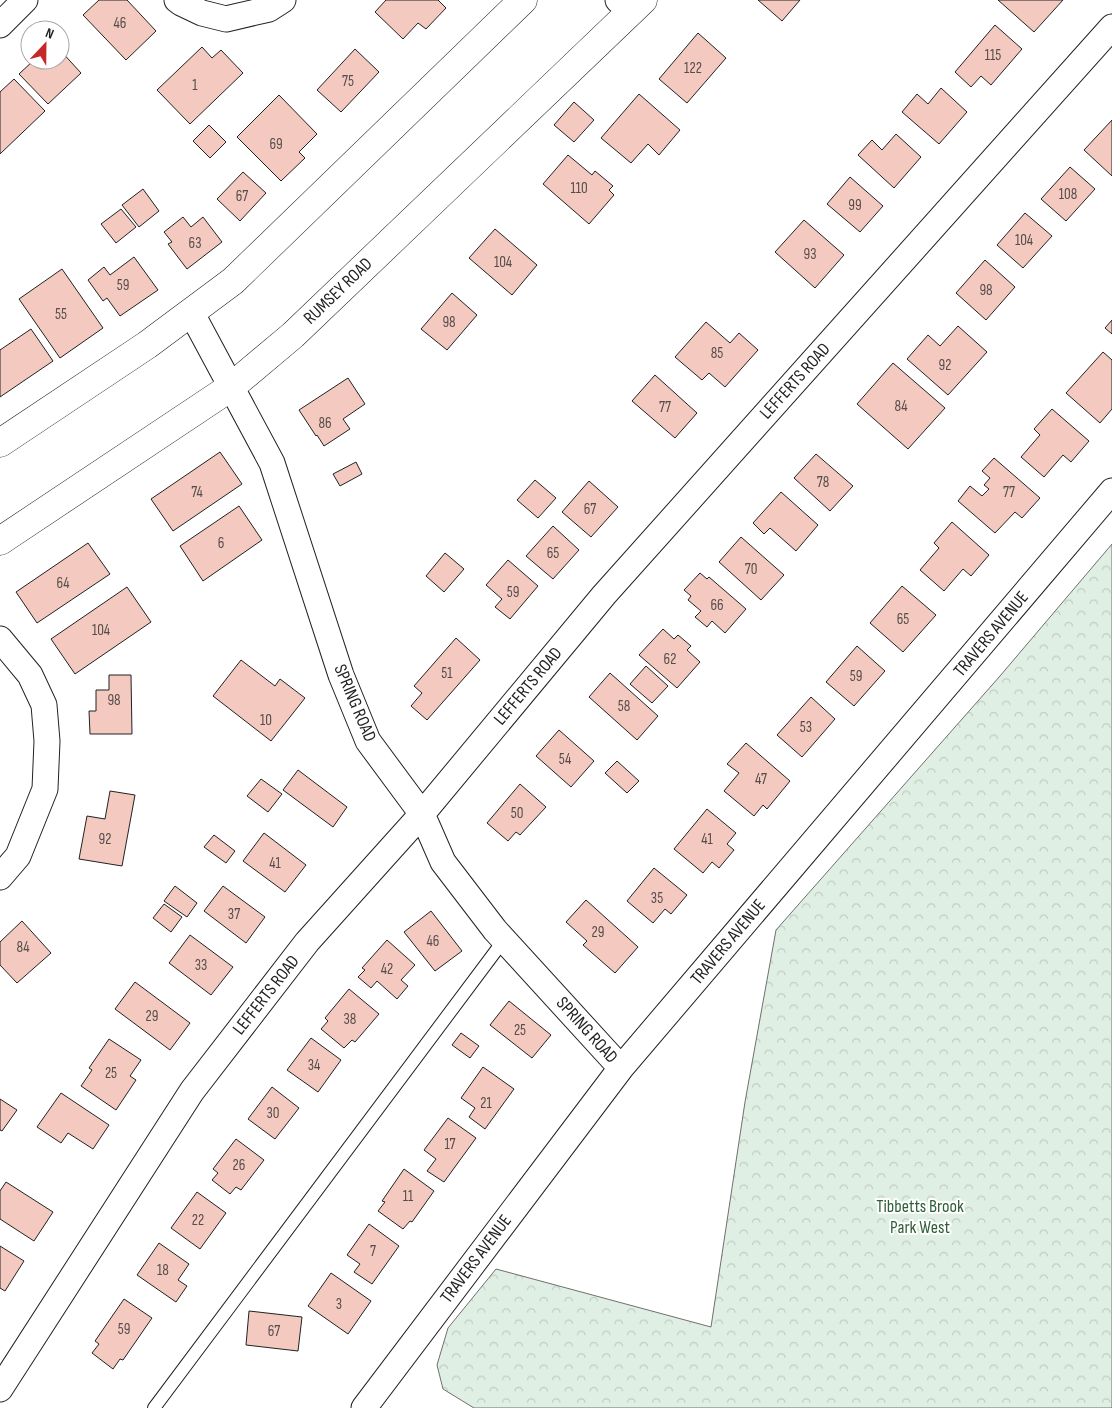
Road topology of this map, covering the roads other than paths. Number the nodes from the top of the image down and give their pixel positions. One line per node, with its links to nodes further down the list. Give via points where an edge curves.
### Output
1 (26, 0): 6 (street)
2 (177, 0): 3 (street, via 202,13 226,19 269,9)
3 (282, 0)
4 (523, 0): 8 (street, via 233,281)
5 (631, 4): 9 (street, RUMSEY ROAD, via 293,335)
6 (0, 25)
7 (1112, 26): 14 (street, LEFFERTS ROAD, via 604,595)
8 (191, 312): 9 (street, SPRING ROAD); 10 (street)
9 (231, 387): 12 (street, RUMSEY ROAD); 14 (street, SPRING ROAD, via 272,463 341,675 368,741)
10 (0, 443)
11 (1112, 491): 17 (street, TRAVERS AVENUE)
12 (0, 541)
13 (0, 639): 15 (street, via 30,675 44,705 47,740 45,789 18,856)
14 (422, 814): 16 (street, SPRING ROAD, via 443,862); 18 (street, LEFFERTS ROAD, via 307,942 192,1091)
15 (0, 878)
16 (504, 940): 17 (street, SPRING ROAD); 19 (lane)
17 (621, 1068): 20 (street, TRAVERS AVENUE)
18 (0, 1389)
19 (154, 1408)
20 (364, 1408)

